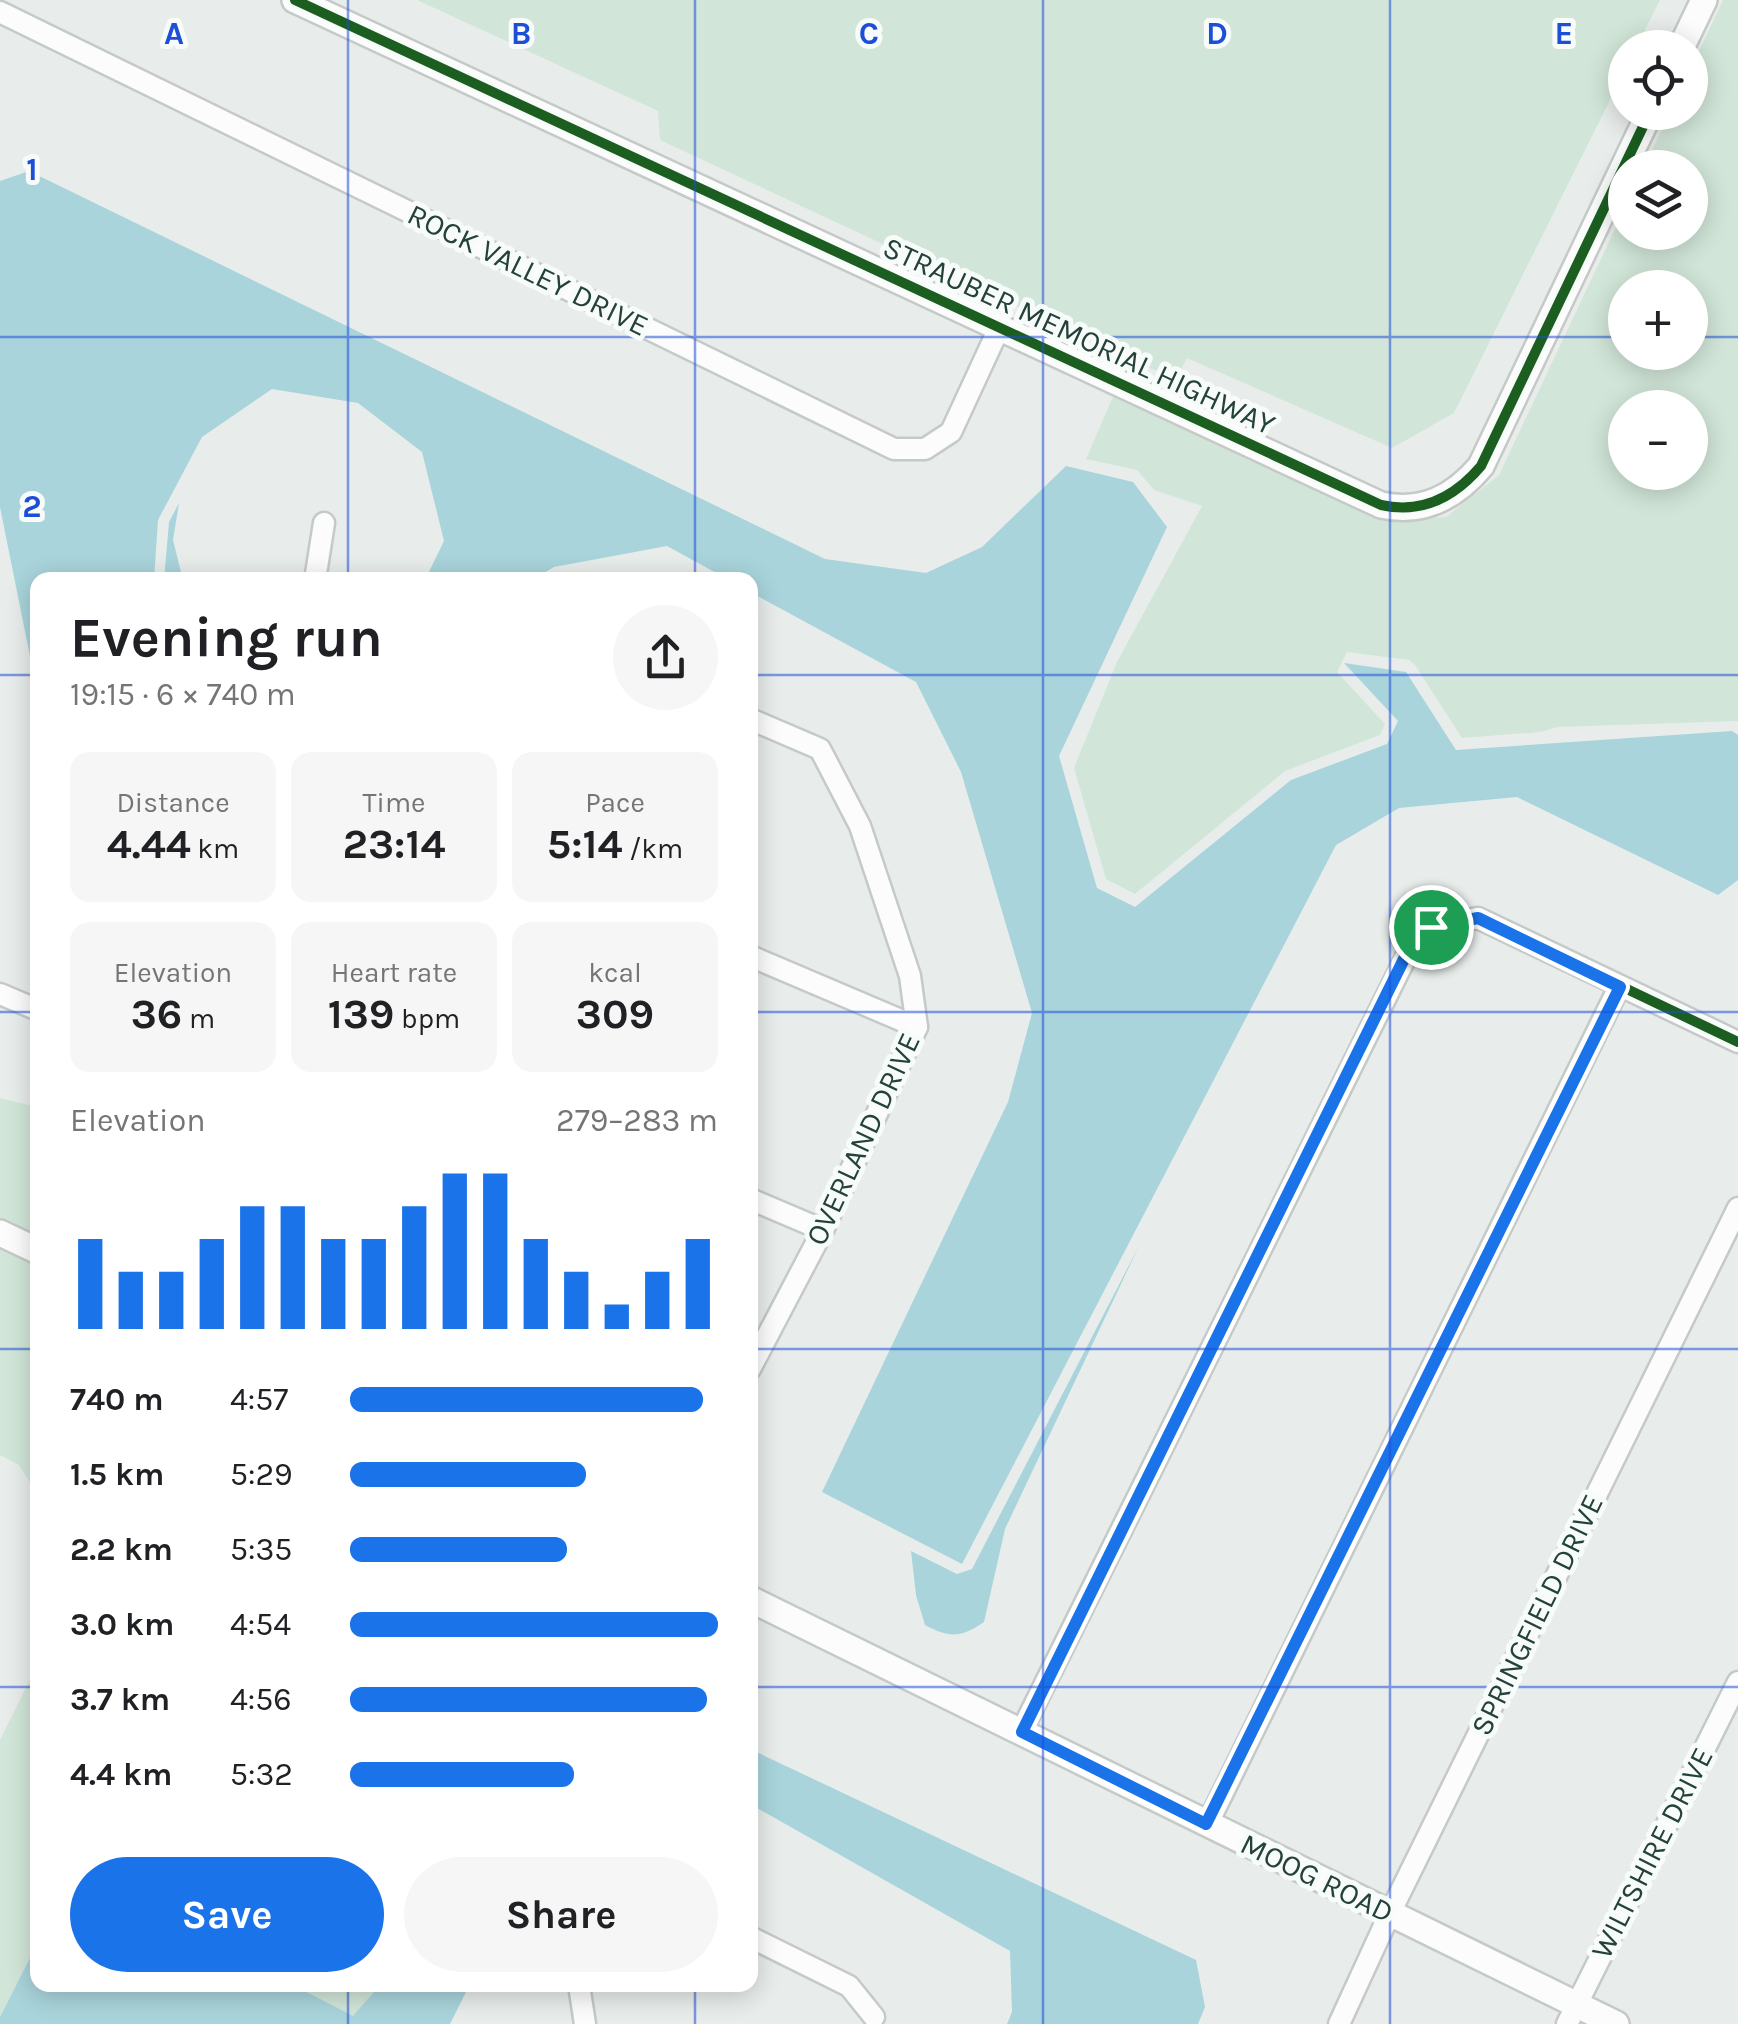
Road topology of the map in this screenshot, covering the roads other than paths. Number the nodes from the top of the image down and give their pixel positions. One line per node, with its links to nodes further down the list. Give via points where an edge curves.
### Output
1 (295, 0): 6 (street, STRAUBER MEMORIAL HIGHWAY)
2 (1704, 0): 4 (street)
3 (0, 12): 6 (street, ROCK VALLEY DRIVE, via 894,449 925,449 952,432)
4 (1690, 30)
5 (1641, 130): 6 (street, STRAUBER MEMORIAL HIGHWAY, via 1481,466 1466,484 1425,507 1381,505)
6 (1000, 326)
7 (324, 523): 8 (street)
8 (316, 572)
9 (758, 723): 14 (street, OVERLAND DRIVE, via 820,749 860,826 910,976)
10 (758, 959): 14 (street)
11 (1620, 987): 15 (street); 24 (street, via 1478,918 1431,927 1404,959); 25 (street)
12 (0, 994): 13 (street)
13 (30, 1007)
14 (917, 1027): 18 (street, OVERLAND DRIVE)
15 (1738, 1042)
16 (758, 1202): 18 (street)
17 (1738, 1208): 26 (street, SPRINGFIELD DRIVE)
18 (823, 1230): 21 (street, OVERLAND DRIVE)
19 (0, 1233): 20 (street)
20 (30, 1247)
21 (758, 1354)
22 (758, 1603): 24 (street, MOOG ROAD)
23 (1738, 1682): 29 (street, WILTSHIRE DRIVE)
24 (1022, 1732): 25 (street, MOOG ROAD)
25 (1206, 1824): 26 (street, MOOG ROAD)
26 (1390, 1913): 29 (street, MOOG ROAD); 32 (street, SPRINGFIELD DRIVE)
27 (758, 1941): 30 (street, via 849,1986)
28 (580, 1992): 31 (street)
29 (1572, 2014): 33 (street, MOOG ROAD)
30 (874, 2017)
31 (585, 2024)
32 (1338, 2024)
33 (1616, 2024)

